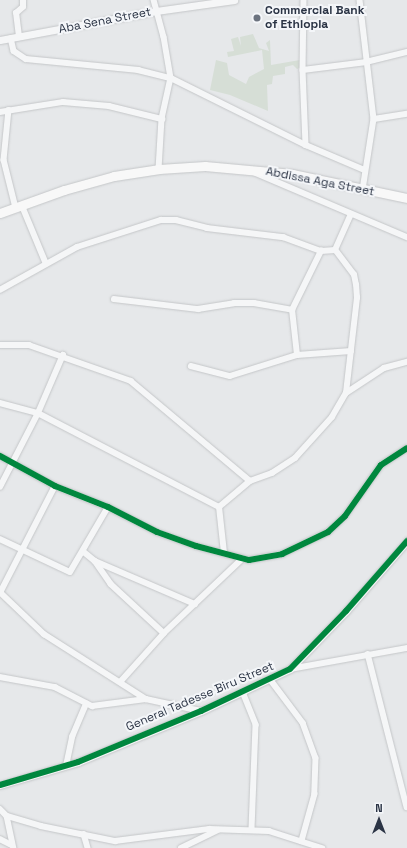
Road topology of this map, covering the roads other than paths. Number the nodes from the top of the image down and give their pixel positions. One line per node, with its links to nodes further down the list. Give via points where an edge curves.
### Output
1 (23, 0): 7 (street, via 23,6 16,13)
2 (154, 0): 6 (street)
3 (234, 0): 6 (street, Aba Sena Street)
4 (304, 0): 12 (street)
5 (360, 0): 11 (street)
6 (156, 11): 7 (street, Aba Sena Street); 13 (street, via 164,37)
7 (19, 37): 8 (street, Aba Sena Street)
8 (11, 38): 9 (street, Aba Sena Street); 13 (street, via 14,51 26,60 138,70)
9 (0, 40)
10 (407, 52): 11 (street)
11 (366, 62): 12 (street); 18 (street)
12 (303, 70): 19 (street)
13 (170, 78): 17 (street); 19 (street)
14 (9, 110): 15 (street); 17 (street, via 63,102 109,106); 25 (street, via 4,160)
15 (0, 112)
16 (407, 114): 18 (street)
17 (162, 119): 21 (street)
18 (374, 119): 22 (street)
19 (306, 145): 22 (street)
20 (244, 168): 21 (highway, Abdissa Aga Street); 23 (highway, Abdissa Aga Street, via 293,174); 27 (street)
21 (160, 169): 25 (highway, Abdissa Aga Street, via 114,176)
22 (365, 170): 23 (street)
23 (363, 190): 24 (highway, Abdissa Aga Street)
24 (407, 198)
25 (19, 207): 26 (highway, Abdissa Aga Street); 31 (street)
26 (0, 213)
27 (351, 214): 28 (street); 29 (street)
28 (407, 237)
29 (335, 250): 30 (street); 36 (street, via 354,274 356,285)
30 (321, 251): 31 (street, via 283,237 207,228 176,220 161,220 77,247); 34 (street)
31 (46, 263): 32 (street, via 15,284)
32 (0, 290)
33 (114, 299): 34 (street, via 198,309 234,303 254,303)
34 (292, 310): 38 (street)
35 (0, 345): 37 (street, via 28,345)
36 (351, 352): 38 (street); 41 (street)
37 (63, 355): 43 (street); 47 (street, via 131,381)
38 (297, 355): 40 (street, via 230,376)
39 (407, 362): 41 (street, via 384,368)
40 (191, 366)
41 (346, 393): 47 (street, via 332,417 295,458 272,473)
42 (0, 403): 43 (street)
43 (38, 413): 46 (street); 51 (street)
44 (407, 448): 57 (street, via 381,465 345,516 328,532 282,554)
45 (0, 456): 46 (street)
46 (14, 464): 48 (street); 49 (street)
47 (250, 481): 51 (street)
48 (55, 486): 50 (street); 54 (street)
49 (0, 487)
50 (108, 507): 55 (street); 56 (street, via 174,539)
51 (219, 507): 56 (street)
52 (0, 539): 54 (street)
53 (407, 541): 64 (street, General Tadesse Biru Street)
54 (23, 551): 55 (street, via 70,572); 59 (street)
55 (84, 552): 58 (street)
56 (224, 553): 57 (street)
57 (242, 559): 60 (street)
58 (95, 561): 60 (street); 61 (street, via 111,584)
59 (0, 593): 67 (street, via 44,634)
60 (195, 604): 61 (street)
61 (164, 633): 67 (street)
62 (407, 648): 63 (street)
63 (368, 654): 64 (street); 74 (street)
64 (290, 669): 66 (street, General Tadesse Biru Street)
65 (0, 677): 70 (street, via 56,687)
66 (270, 679): 68 (street, General Tadesse Biru Street); 81 (street, via 303,723 316,758 314,794)
67 (121, 681): 69 (street)
68 (243, 692): 71 (street, General Tadesse Biru Street); 78 (street, via 256,726)
69 (146, 699): 70 (street, via 98,706); 71 (street)
70 (86, 704): 72 (street, via 72,737)
71 (201, 711): 72 (street, General Tadesse Biru Street)
72 (66, 766): 73 (street, General Tadesse Biru Street)
73 (0, 785)
74 (407, 807)
75 (0, 809): 76 (street)
76 (8, 816): 79 (street); 82 (street)
77 (218, 830): 78 (street); 79 (street, via 202,828 124,840); 84 (street)
78 (252, 830): 81 (street, via 275,833)
79 (84, 834): 83 (street)
80 (0, 839): 82 (street)
81 (302, 841): 85 (street)
82 (13, 846)
83 (88, 848)
84 (181, 848)
85 (322, 848)

